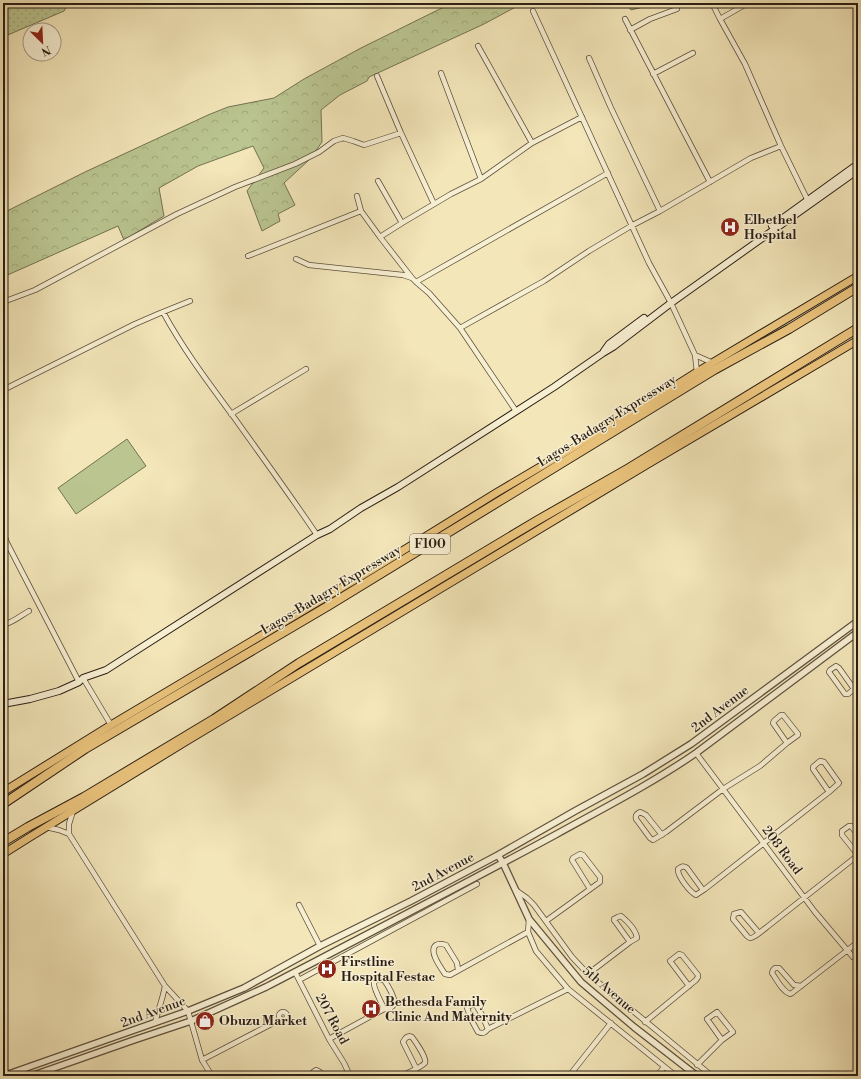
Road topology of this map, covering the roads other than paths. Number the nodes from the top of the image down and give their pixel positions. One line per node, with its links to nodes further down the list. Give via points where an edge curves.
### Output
1 (712, 3): 6 (street)
2 (748, 3): 6 (street)
3 (677, 9): 7 (street)
4 (533, 10): 14 (street)
5 (625, 19): 7 (street)
6 (720, 19): 17 (street, via 745,64)
7 (630, 30): 12 (street)
8 (478, 46): 16 (street)
9 (693, 53): 12 (street)
10 (589, 58): 28 (street)
11 (441, 73): 21 (street)
12 (654, 74): 23 (street)
13 (377, 76): 15 (street)
14 (582, 118): 16 (street); 20 (street)
15 (401, 133): 26 (street); 40 (street, via 364,145 343,138 334,141 295,164 235,187 184,211 35,290)
16 (532, 143): 21 (street)
17 (781, 146): 23 (street, via 751,158); 25 (street)
18 (858, 164): 25 (main road)
19 (858, 170): 25 (main road)
20 (608, 173): 30 (street); 36 (street)
21 (481, 179): 26 (street)
22 (378, 181): 29 (street)
23 (710, 182): 28 (street)
24 (357, 196): 27 (street)
25 (809, 203): 39 (main road)
26 (434, 204): 29 (street)
27 (361, 211): 31 (street); 32 (street)
28 (660, 211): 30 (street)
29 (402, 223): 31 (street)
30 (632, 226): 39 (street); 42 (street, via 544,281)
31 (380, 237): 35 (street)
32 (248, 256)
33 (296, 259): 35 (street, via 309,265)
34 (858, 276): 46 (main road, Lagos-Badagry Expressway)
35 (412, 278): 36 (street)
36 (416, 282): 42 (street)
37 (858, 287): 67 (highway, Lagos-Badagry Expressway / F100, via 714,370 328,606 85,750)
38 (190, 301): 41 (street)
39 (670, 301): 45 (street); 50 (main road, via 613,347)
40 (3, 302)
41 (163, 312): 49 (street); 51 (street)
42 (460, 328): 50 (street)
43 (858, 328): 73 (highway, F100, via 629,468 299,663 214,719)
44 (858, 340): 68 (main road)
45 (695, 355): 46 (street); 48 (street)
46 (713, 363): 48 (main road, Lagos-Badagry Expressway)
47 (306, 369): 51 (street)
48 (697, 372): 61 (main road, Lagos-Badagry Expressway)
49 (3, 390)
50 (516, 411): 53 (main road)
51 (231, 414): 53 (street)
52 (3, 532): 58 (street)
53 (317, 536): 58 (main road, via 106,670)
54 (29, 611): 56 (street)
55 (858, 621): 76 (street, 2nd Avenue, via 691,744 643,774)
56 (3, 625)
57 (858, 632): 63 (street, 2nd Avenue)
58 (81, 680): 60 (main road, via 59,691); 61 (street)
59 (856, 688): 59 (street, via 838,666 830,670 845,694)
60 (3, 704)
61 (111, 725): 65 (main road, Lagos-Badagry Expressway)
62 (787, 743): 62 (street, via 798,734 781,715 773,723); 64 (street, via 760,766)
63 (696, 754): 64 (street, 208 Road); 78 (street, 2nd Avenue)
64 (723, 789): 71 (street); 74 (street, 208 Road)
65 (3, 792)
66 (829, 792): 66 (street, via 839,783 824,762 820,761 813,769); 74 (street)
67 (3, 804)
68 (73, 811): 69 (main road); 70 (street)
69 (46, 827): 70 (street); 75 (main road)
70 (69, 834): 98 (street)
71 (662, 835): 71 (street, via 646,815 640,812 636,814 636,819 651,840)
72 (858, 835): 77 (street, via 851,826 842,831 842,835)
73 (3, 842)
74 (763, 843): 82 (street); 83 (street, 208 Road)
75 (3, 854)
76 (498, 855): 78 (street, 5th Avenue); 91 (street, 2nd Avenue)
77 (858, 856): 83 (street)
78 (502, 863): 81 (street, 5th Avenue); 95 (street, 2nd Avenue)
79 (477, 884): 97 (street)
80 (590, 889): 80 (street, via 572,860 580,854 600,877 600,882); 86 (street)
81 (515, 890): 85 (street, 5th Avenue); 86 (street, via 534,904)
82 (703, 890): 82 (street, via 687,868 682,866 678,869 678,874 692,893 696,895)
83 (804, 898): 88 (street); 92 (street, 208 Road)
84 (299, 905): 91 (street)
85 (529, 919): 87 (street); 126 (street, 5th Avenue, via 581,982)
86 (546, 921): 96 (street)
87 (528, 932): 94 (street); 101 (street, via 536,951)
88 (759, 933): 88 (street, via 741,912 734,914 733,918 750,938)
89 (630, 942): 89 (street, via 637,938 636,934 628,922 622,916 618,916 614,920); 96 (street)
90 (858, 942): 92 (street)
91 (320, 946): 103 (street, 2nd Avenue, via 244,988)
92 (847, 950): 93 (street, 208 Road); 100 (street)
93 (853, 957)
94 (458, 970): 94 (street, via 446,944 435,946 434,956 445,974 450,975)
95 (295, 972): 97 (street, 207 Road); 105 (street, 2nd Avenue)
96 (588, 974): 106 (street)
97 (299, 980): 110 (street, 207 Road)
98 (165, 986): 103 (street); 107 (street)
99 (689, 986): 99 (street, via 698,975 679,954 670,961); 106 (street)
100 (801, 986): 100 (street, via 788,994 772,973 773,970 779,968 794,985)
101 (568, 989): 108 (street); 109 (street)
102 (384, 1009): 102 (street, via 392,1007 395,1003 390,989 384,980 379,979 374,983 374,988); 110 (street)
103 (188, 1011): 105 (street); 107 (street, 2nd Avenue)
104 (280, 1019): 112 (street)
105 (191, 1021): 112 (street); 117 (street, 2nd Avenue)
106 (645, 1022): 113 (street)
107 (155, 1023): 116 (street, 2nd Avenue)
108 (612, 1023): 114 (street); 123 (street)
109 (488, 1029): 109 (street, via 476,1005 467,1008 478,1032 485,1033)
110 (329, 1039): 121 (street, 207 Road)
111 (722, 1040): 111 (street, via 733,1032 717,1012 708,1019); 113 (street)
112 (202, 1060): 118 (street)
113 (698, 1065): 127 (street)
114 (664, 1067): 124 (street); 125 (street)
115 (416, 1068): 115 (street, via 424,1064 425,1060 410,1036 403,1042); 122 (street)
116 (3, 1076)
117 (31, 1076)
118 (212, 1076)
119 (312, 1076): 120 (street, via 316,1070 320,1072)
120 (320, 1076)
121 (350, 1076)
122 (402, 1076)
123 (570, 1076)
124 (657, 1076)
125 (676, 1076)
126 (697, 1076)
127 (712, 1076)

